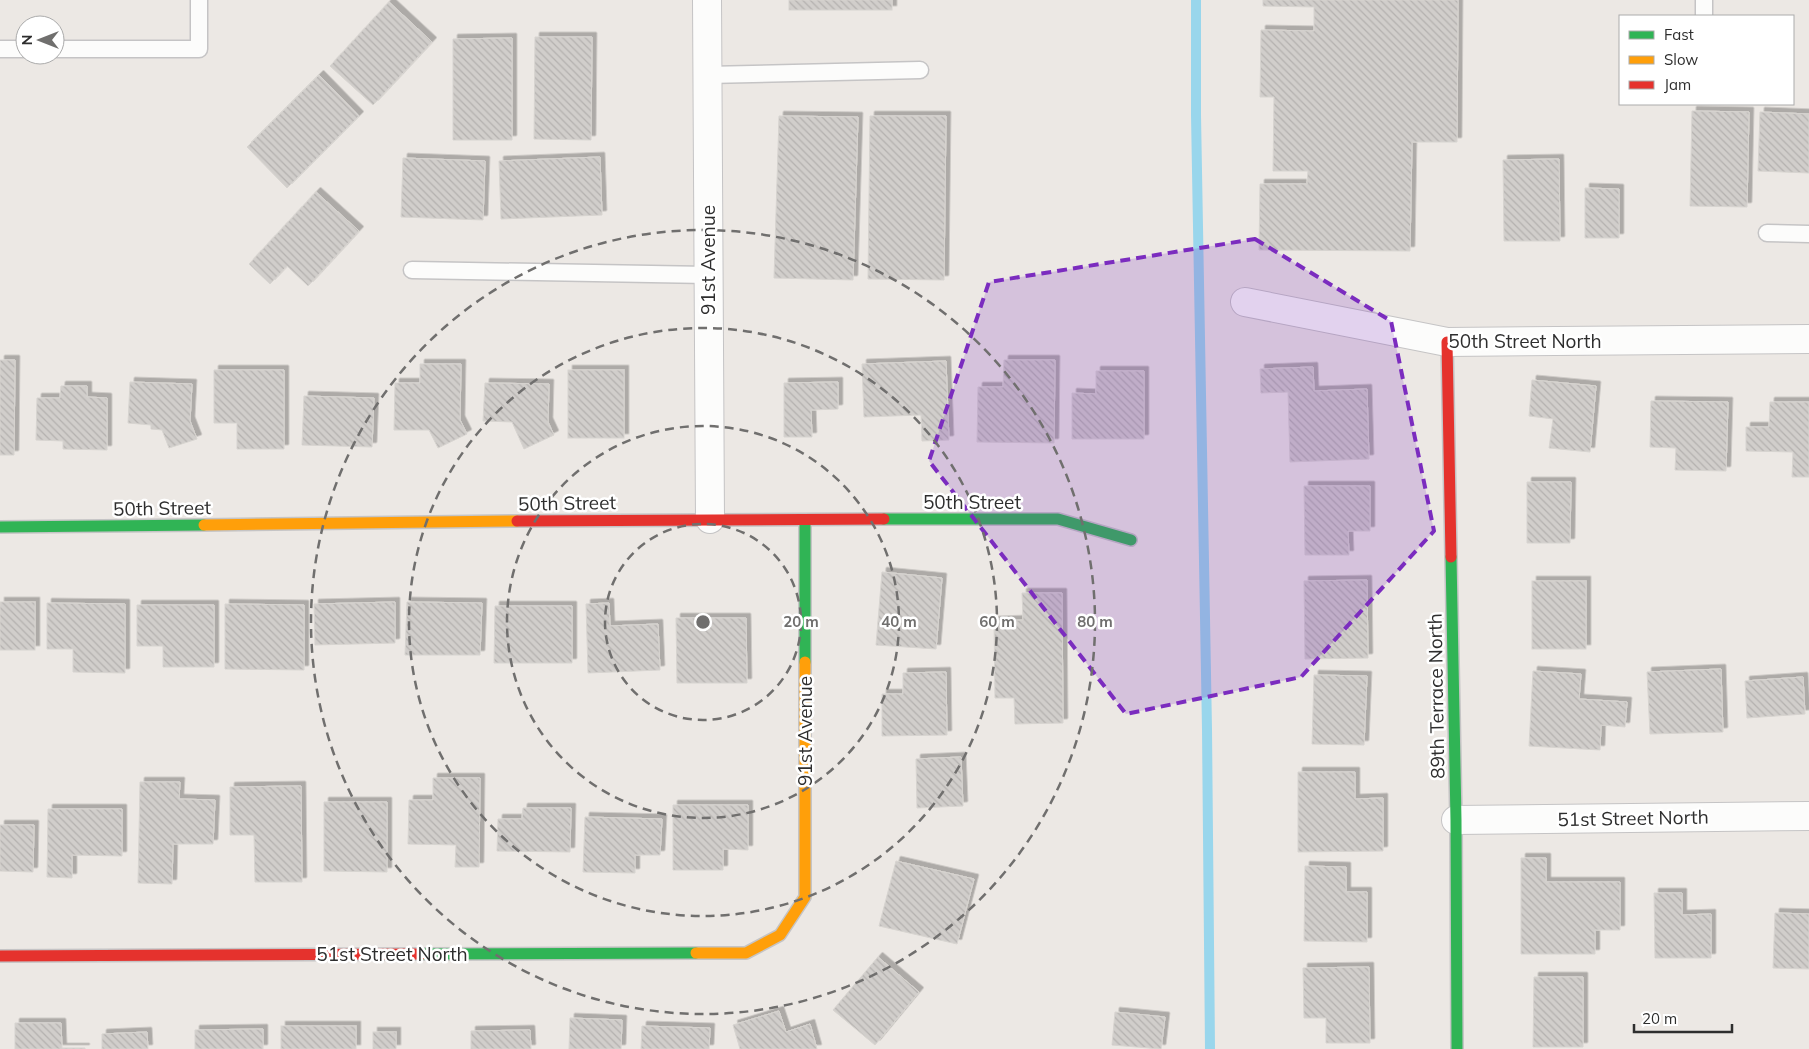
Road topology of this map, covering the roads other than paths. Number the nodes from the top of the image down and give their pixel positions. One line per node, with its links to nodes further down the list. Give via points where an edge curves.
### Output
1 (199, 0): 7 (lane, via 199,49)
2 (707, 0): 9 (street, 91st Avenue)
3 (1704, 0): 4 (lane)
4 (1704, 15)
5 (0, 49): 6 (lane)
6 (15, 49)
7 (65, 49)
8 (920, 70): 9 (lane)
9 (707, 75): 13 (street, 91st Avenue)
10 (1767, 234): 11 (lane)
11 (1809, 234)
12 (412, 270): 13 (lane)
13 (708, 275): 17 (street, 91st Avenue)
14 (1244, 302): 16 (street, 50th Street North)
15 (1809, 339): 16 (street, 50th Street North)
16 (1447, 342): 22 (street, 89th Terrace North)
17 (710, 519): 18 (street, 50th Street); 19 (street, 50th Street)
18 (805, 520): 20 (street, 50th Street, via 1058,519); 23 (street, 91st Avenue, via 805,897)
19 (0, 527)
20 (1131, 540)
21 (1809, 816): 22 (street, 51st Street North)
22 (1456, 820): 25 (street, 89th Terrace North)
23 (780, 935): 24 (street, 51st Street North, via 746,953)
24 (0, 956)
25 (1456, 1049)

